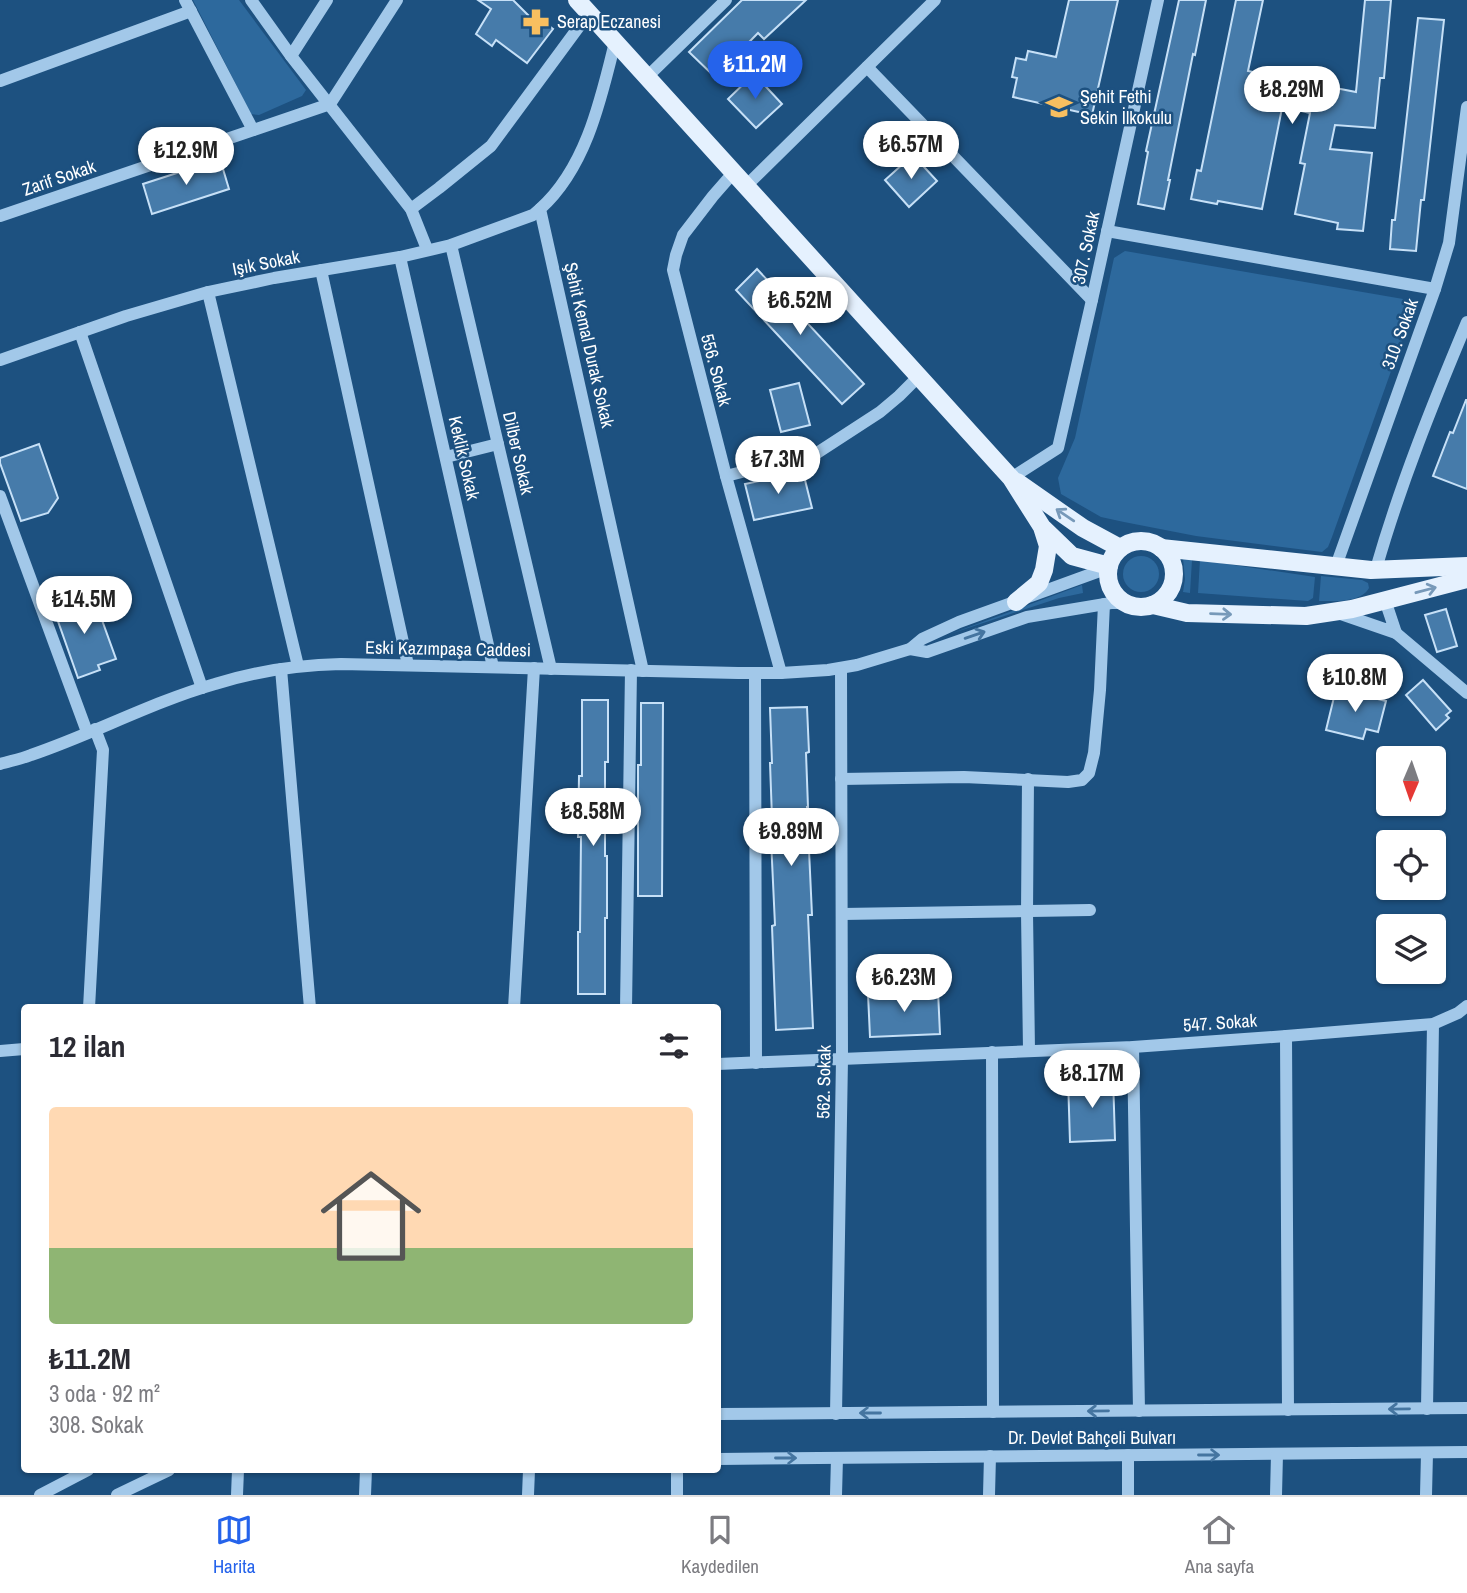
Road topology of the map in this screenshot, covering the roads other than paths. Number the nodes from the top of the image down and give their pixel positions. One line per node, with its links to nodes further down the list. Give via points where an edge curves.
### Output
1 (251, 0): 10 (street)
2 (327, 0): 10 (street)
3 (397, 0): 14 (street)
4 (726, 0): 12 (street)
5 (935, 0): 11 (street)
6 (1158, 0): 22 (street, 307. Sokak)
7 (188, 6): 13 (street); 16 (street)
8 (583, 6): 9 (main road); 19 (street, via 491,146)
9 (615, 42): 12 (main road); 20 (street, via 585,146)
10 (291, 55): 14 (street)
11 (866, 67): 18 (street); 29 (street)
12 (647, 77): 17 (main road)
13 (0, 81)
14 (330, 104): 16 (street, Zarif Sokak); 19 (street)
15 (1467, 107): 27 (street, 310. Sokak, via 1449,243)
16 (253, 130): 21 (street, Zarif Sokak)
17 (734, 172): 18 (main road); 36 (street, 556. Sokak, via 683,235 673,270)
18 (746, 186): 33 (main road)
19 (411, 209): 24 (street)
20 (540, 209): 23 (street, Işık Sokak); 62 (street, Şehit Kemal Durak Sokak)
21 (0, 216)
22 (1107, 231): 27 (street); 29 (street, 307. Sokak)
23 (451, 245): 24 (street, Işık Sokak); 34 (street, Dilber Sokak)
24 (428, 250): 25 (street, Işık Sokak)
25 (400, 257): 26 (street, Işık Sokak); 35 (street, Keklik Sokak)
26 (321, 270): 28 (street, Işık Sokak); 55 (street)
27 (1435, 289): 42 (street, 310. Sokak)
28 (208, 292): 31 (street, Işık Sokak); 56 (street)
29 (1092, 300): 37 (street, 307. Sokak, via 1058,448)
30 (1467, 322): 45 (street, via 1388,526)
31 (80, 332): 32 (street, Işık Sokak); 65 (street)
32 (0, 360)
33 (918, 377): 36 (street, via 880,412 817,453); 37 (main road)
34 (498, 444): 35 (street); 60 (street, Dilber Sokak)
35 (446, 457): 57 (street, Keklik Sokak)
36 (726, 476): 64 (street, 556. Sokak)
37 (1012, 478): 39 (main road); 40 (main road, one-way to 37)
38 (0, 496): 67 (street)
39 (1041, 527): 44 (main road, via 1072,556); 48 (main road, via 1048,545 1044,570 1039,583)
40 (1120, 548): 41 (main road, via 1140,541); 44 (main road)
41 (1161, 548): 42 (main road); 51 (main road, via 1171,562 1174,578 1167,594)
42 (1336, 566): 45 (main road)
43 (1467, 566): 45 (main road)
44 (1108, 567): 48 (street, Eski Kazımpaşa Caddesi); 49 (main road, via 1110,588)
45 (1376, 569): 47 (main road)
46 (1467, 579): 47 (main road, one-way to 46)
47 (1385, 600): 52 (main road); 53 (street)
48 (1016, 602): 54 (street, Eski Kazımpaşa Caddesi, via 959,622)
49 (1124, 603): 50 (street, Eski Kazımpaşa Caddesi); 51 (main road)
50 (1104, 604): 54 (street, Eski Kazımpaşa Caddesi, one-way to 50, via 927,652 1027,617); 70 (street, via 1099,703 1089,772 1082,780 1068,782)
51 (1153, 605): 52 (main road, one-way to 52, via 1187,613 1306,616)
52 (1335, 612): 53 (street)
53 (1396, 633): 66 (street)
54 (909, 649): 58 (street, Eski Kazımpaşa Caddesi)
55 (408, 665): 56 (street, Eski Kazımpaşa Caddesi); 57 (street, Eski Kazımpaşa Caddesi)
56 (298, 666): 61 (street, Eski Kazımpaşa Caddesi)
57 (493, 667): 59 (street, Eski Kazımpaşa Caddesi)
58 (841, 667): 64 (street, Eski Kazımpaşa Caddesi); 69 (street, 562. Sokak)
59 (534, 668): 60 (street, Eski Kazımpaşa Caddesi); 76 (street)
60 (551, 668): 62 (street, Eski Kazımpaşa Caddesi)
61 (281, 669): 65 (street, Eski Kazımpaşa Caddesi); 75 (street)
62 (637, 671): 63 (street, Eski Kazımpaşa Caddesi); 77 (street, Şehit Kemal Durak Sokak)
63 (755, 673): 64 (street, Eski Kazımpaşa Caddesi); 87 (street)
64 (781, 673)
65 (202, 688): 67 (street, Eski Kazımpaşa Caddesi)
66 (1467, 693)
67 (91, 731): 68 (street, Eski Kazımpaşa Caddesi); 74 (street, via 103,750)
68 (0, 765)
69 (841, 779): 70 (street); 73 (street, 562. Sokak)
70 (1028, 779): 72 (street)
71 (1090, 910): 72 (street)
72 (1027, 913): 73 (street); 83 (street)
73 (842, 914): 86 (street, 562. Sokak)
74 (89, 1004)
75 (310, 1004)
76 (514, 1004)
77 (626, 1004)
78 (1467, 1006): 79 (street, 547. Sokak)
79 (1433, 1024): 80 (street, 547. Sokak); 90 (street)
80 (1286, 1036): 81 (street, 547. Sokak); 91 (street)
81 (1133, 1046): 83 (street, 547. Sokak); 92 (street)
82 (21, 1049): 84 (street)
83 (1029, 1050): 85 (street, 547. Sokak)
84 (0, 1051)
85 (992, 1052): 86 (street, 547. Sokak); 93 (street)
86 (842, 1059): 87 (street, 547. Sokak); 95 (street, 562. Sokak)
87 (756, 1063): 88 (street, 547. Sokak)
88 (721, 1064)
89 (1467, 1408): 90 (street, Dr. Devlet Bahçeli Bulvarı)
90 (1427, 1409): 91 (street, Dr. Devlet Bahçeli Bulvarı, one-way to 91)
91 (1288, 1410): 92 (street, Dr. Devlet Bahçeli Bulvarı)
92 (1139, 1411): 93 (street, Dr. Devlet Bahçeli Bulvarı, one-way to 93)
93 (993, 1412): 95 (street, Dr. Devlet Bahçeli Bulvarı, one-way to 95)
94 (721, 1414): 95 (street, Dr. Devlet Bahçeli Bulvarı)
95 (836, 1414)
96 (1467, 1452): 97 (street, Dr. Devlet Bahçeli Bulvarı)
97 (1427, 1453): 98 (street, Dr. Devlet Bahçeli Bulvarı); 119 (street)
98 (1276, 1454): 99 (street, Dr. Devlet Bahçeli Bulvarı, one-way to 98); 118 (street)
99 (1128, 1455): 100 (street, Dr. Devlet Bahçeli Bulvarı); 117 (street)
100 (990, 1456): 101 (street, Dr. Devlet Bahçeli Bulvarı); 116 (street)
101 (837, 1458): 102 (street, Dr. Devlet Bahçeli Bulvarı, one-way to 101); 115 (street)
102 (721, 1459)
103 (82, 1473): 109 (street)
104 (163, 1473): 110 (street)
105 (238, 1473): 111 (street)
106 (366, 1473): 112 (street)
107 (528, 1473): 113 (street)
108 (677, 1473): 114 (street)
109 (40, 1495)
110 (117, 1495)
111 (237, 1495)
112 (365, 1495)
113 (528, 1495)
114 (677, 1495)
115 (836, 1495)
116 (989, 1495)
117 (1128, 1495)
118 (1276, 1495)
119 (1426, 1495)

